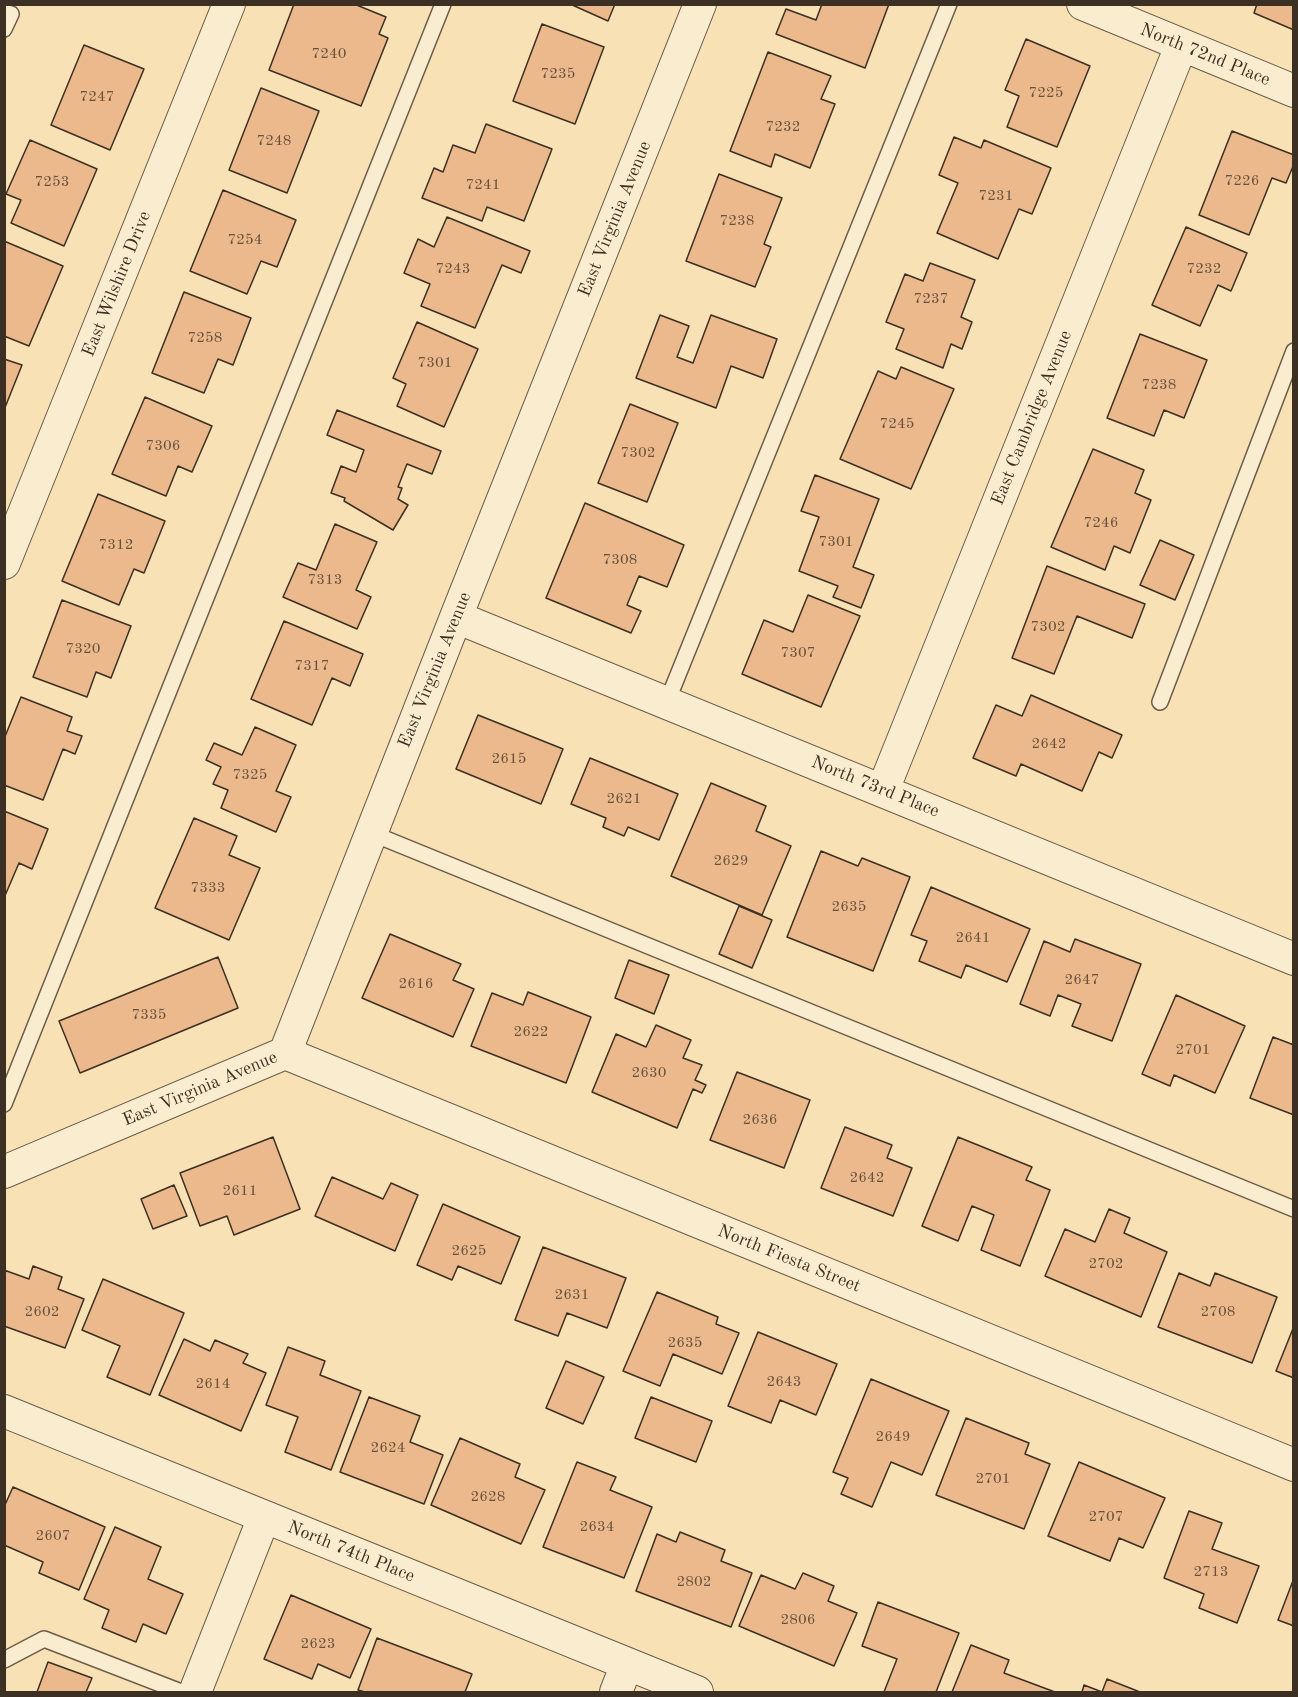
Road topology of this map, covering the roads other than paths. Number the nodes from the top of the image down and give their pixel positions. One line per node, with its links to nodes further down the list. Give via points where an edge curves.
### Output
1 (229, 4): 11 (street, East Wilshire Drive)
2 (443, 4): 19 (lane)
3 (700, 4): 12 (street, East Virginia Avenue)
4 (949, 4): 13 (lane)
5 (1083, 4): 8 (street, North 72nd Place)
6 (4, 12): 7 (lane, via 10,14)
7 (4, 29)
8 (1181, 46): 9 (street, North 72nd Place); 15 (street, East Cambridge Avenue)
9 (1293, 91)
10 (1293, 351): 14 (lane)
11 (4, 563)
12 (456, 617): 13 (street, North 73rd Place); 16 (street, East Virginia Avenue)
13 (667, 702): 15 (street, North 73rd Place)
14 (1160, 702)
15 (883, 790): 17 (street, North 73rd Place)
16 (371, 833): 18 (street, East Virginia Avenue); 21 (lane)
17 (1293, 959)
18 (285, 1053): 20 (street, East Virginia Avenue); 23 (street, North Fiesta Street)
19 (4, 1104)
20 (4, 1172)
21 (1293, 1209)
22 (4, 1411): 24 (street, North 74th Place)
23 (1293, 1465)
24 (264, 1517): 26 (street, North 74th Place); 28 (street)
25 (4, 1660): 27 (lane, via 44,1639)
26 (627, 1664): 29 (street); 30 (street, North 74th Place)
27 (181, 1692)
28 (195, 1692)
29 (616, 1692)
30 (697, 1692)

